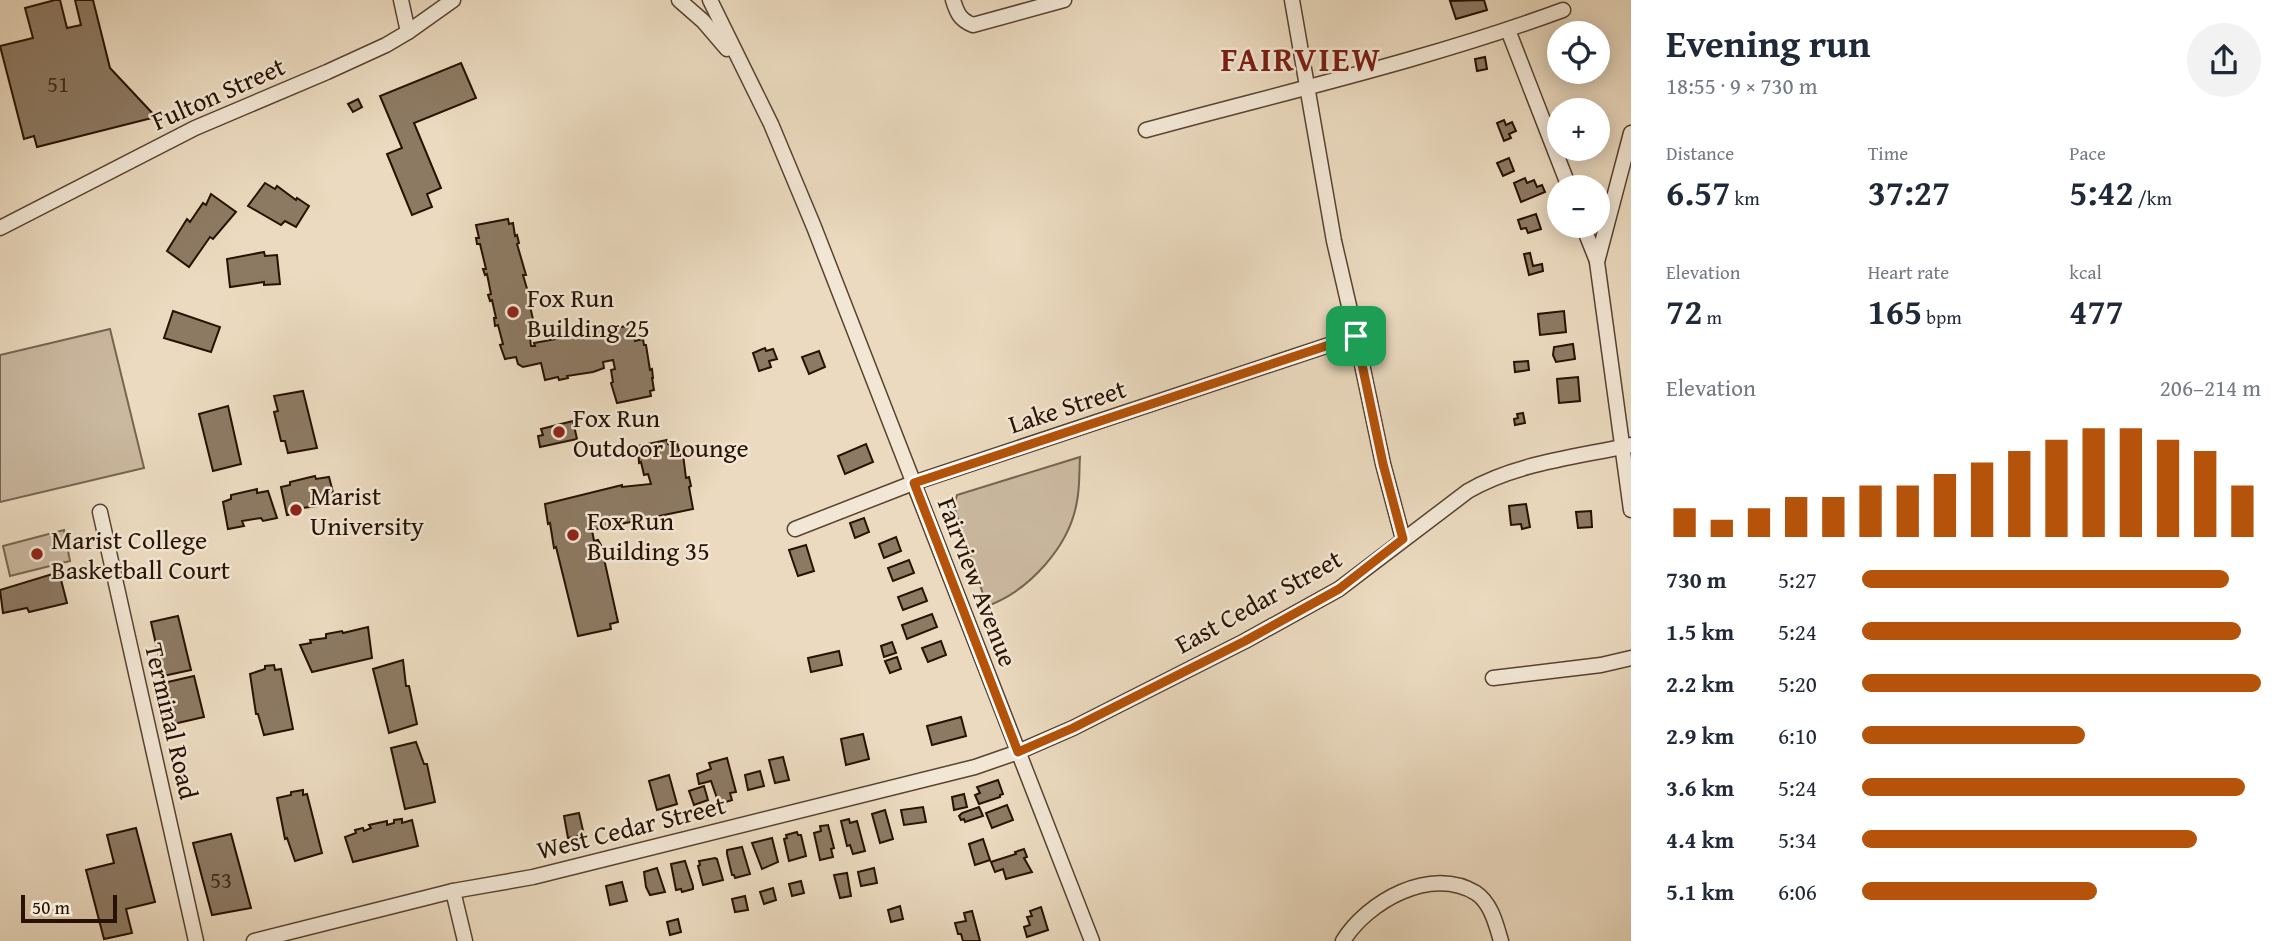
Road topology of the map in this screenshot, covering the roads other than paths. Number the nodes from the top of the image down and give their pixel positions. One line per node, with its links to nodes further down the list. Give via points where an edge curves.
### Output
1 (401, 0): 10 (street)
2 (453, 0): 10 (street, Fulton Street)
3 (679, 0): 11 (street, Fairview Avenue, via 717,36)
4 (710, 0): 11 (street, Fairview Avenue)
5 (953, 0): 6 (street, via 962,19 973,25)
6 (1064, 0)
7 (1292, 0): 12 (street)
8 (1563, 10): 9 (street)
9 (1508, 30): 12 (street); 15 (street)
10 (408, 33): 16 (street, Fulton Street, via 172,139)
11 (753, 86): 21 (street, Fairview Avenue, via 824,251)
12 (1305, 86): 13 (street); 19 (street)
13 (1146, 130)
14 (1631, 133): 18 (street)
15 (1564, 175)
16 (0, 228)
17 (1588, 238): 18 (street)
18 (1597, 262): 20 (street)
19 (1356, 336): 21 (street, Lake Street); 25 (street)
20 (1626, 446): 22 (street); 25 (street, East Cedar Street, via 1485,481)
21 (914, 483): 24 (street, Lake Street); 28 (street, Fairview Avenue)
22 (1631, 510)
23 (100, 512): 31 (street, Terminal Road)
24 (795, 529)
25 (1403, 539): 28 (street, East Cedar Street, via 1339,589 1245,641)
26 (1631, 658): 27 (street)
27 (1493, 678)
28 (1018, 752): 29 (street, West Cedar Street, via 975,767 533,877); 30 (street, Fairview Avenue)
29 (453, 891): 32 (street, West Cedar Street); 33 (street)
30 (1089, 940)
31 (196, 941)
32 (254, 941)
33 (465, 941)
34 (1343, 941): 35 (street, via 1371,910 1408,888 1428,884 1452,884 1475,893 1486,904)
35 (1501, 941)

